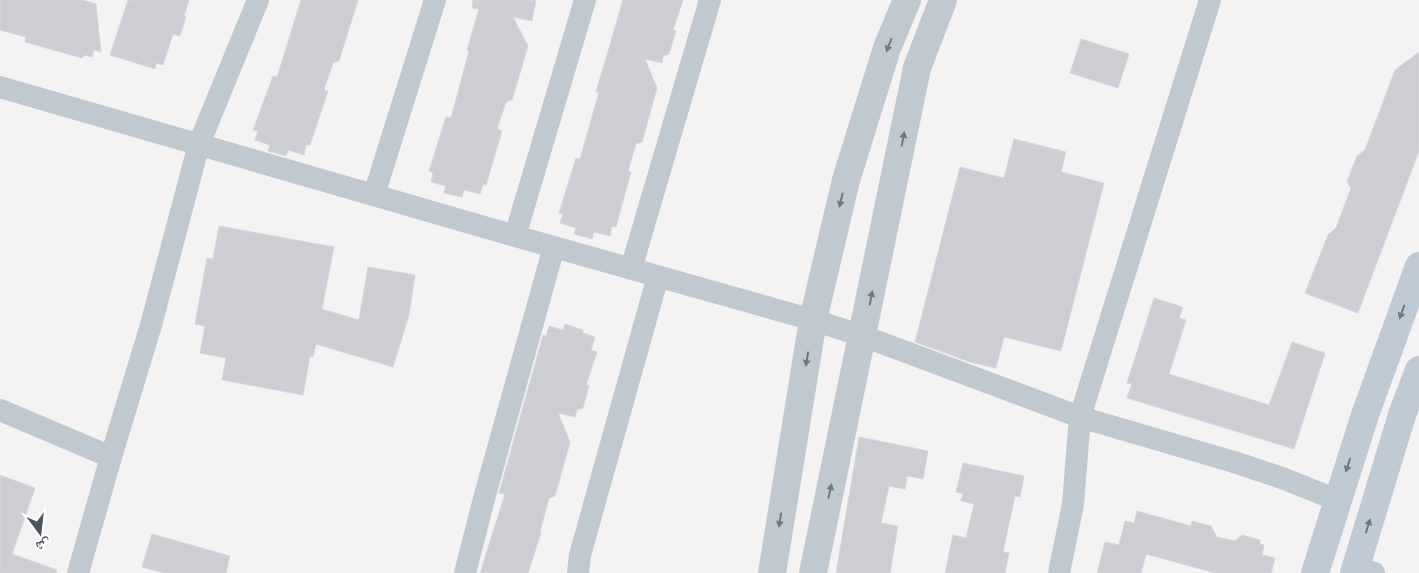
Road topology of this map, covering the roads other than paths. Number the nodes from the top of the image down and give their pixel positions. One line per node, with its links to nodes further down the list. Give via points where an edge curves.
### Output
1 (258, 0): 9 (street)
2 (435, 0): 10 (street)
3 (585, 0): 11 (street)
4 (710, 0): 14 (street)
5 (907, 0): 16 (street, one-way to 16, via 887,48 846,180)
6 (943, 0): 17 (street, one-way to 6, via 917,68)
7 (1210, 0): 20 (street)
8 (0, 87): 9 (street)
9 (199, 144): 10 (street); 21 (street, via 151,325)
10 (374, 195): 11 (street)
11 (515, 236): 12 (street)
12 (554, 247): 14 (street); 25 (street)
13 (1419, 266): 22 (main road, one-way to 22)
14 (631, 269): 15 (street)
15 (658, 276): 16 (street); 26 (street)
16 (813, 320): 17 (street); 27 (street, one-way to 27)
17 (863, 336): 20 (street); 28 (street, one-way to 17)
18 (1419, 370): 23 (main road, one-way to 18, via 1402,415)
19 (0, 410): 21 (street)
20 (1080, 417): 22 (street, via 1234,462); 29 (street, via 1073,504)
21 (111, 457): 24 (street)
22 (1337, 500): 30 (main road)
23 (1361, 571)
24 (78, 573)
25 (465, 573)
26 (578, 573)
27 (772, 573)
28 (813, 573)
29 (1059, 573)
30 (1315, 573)

